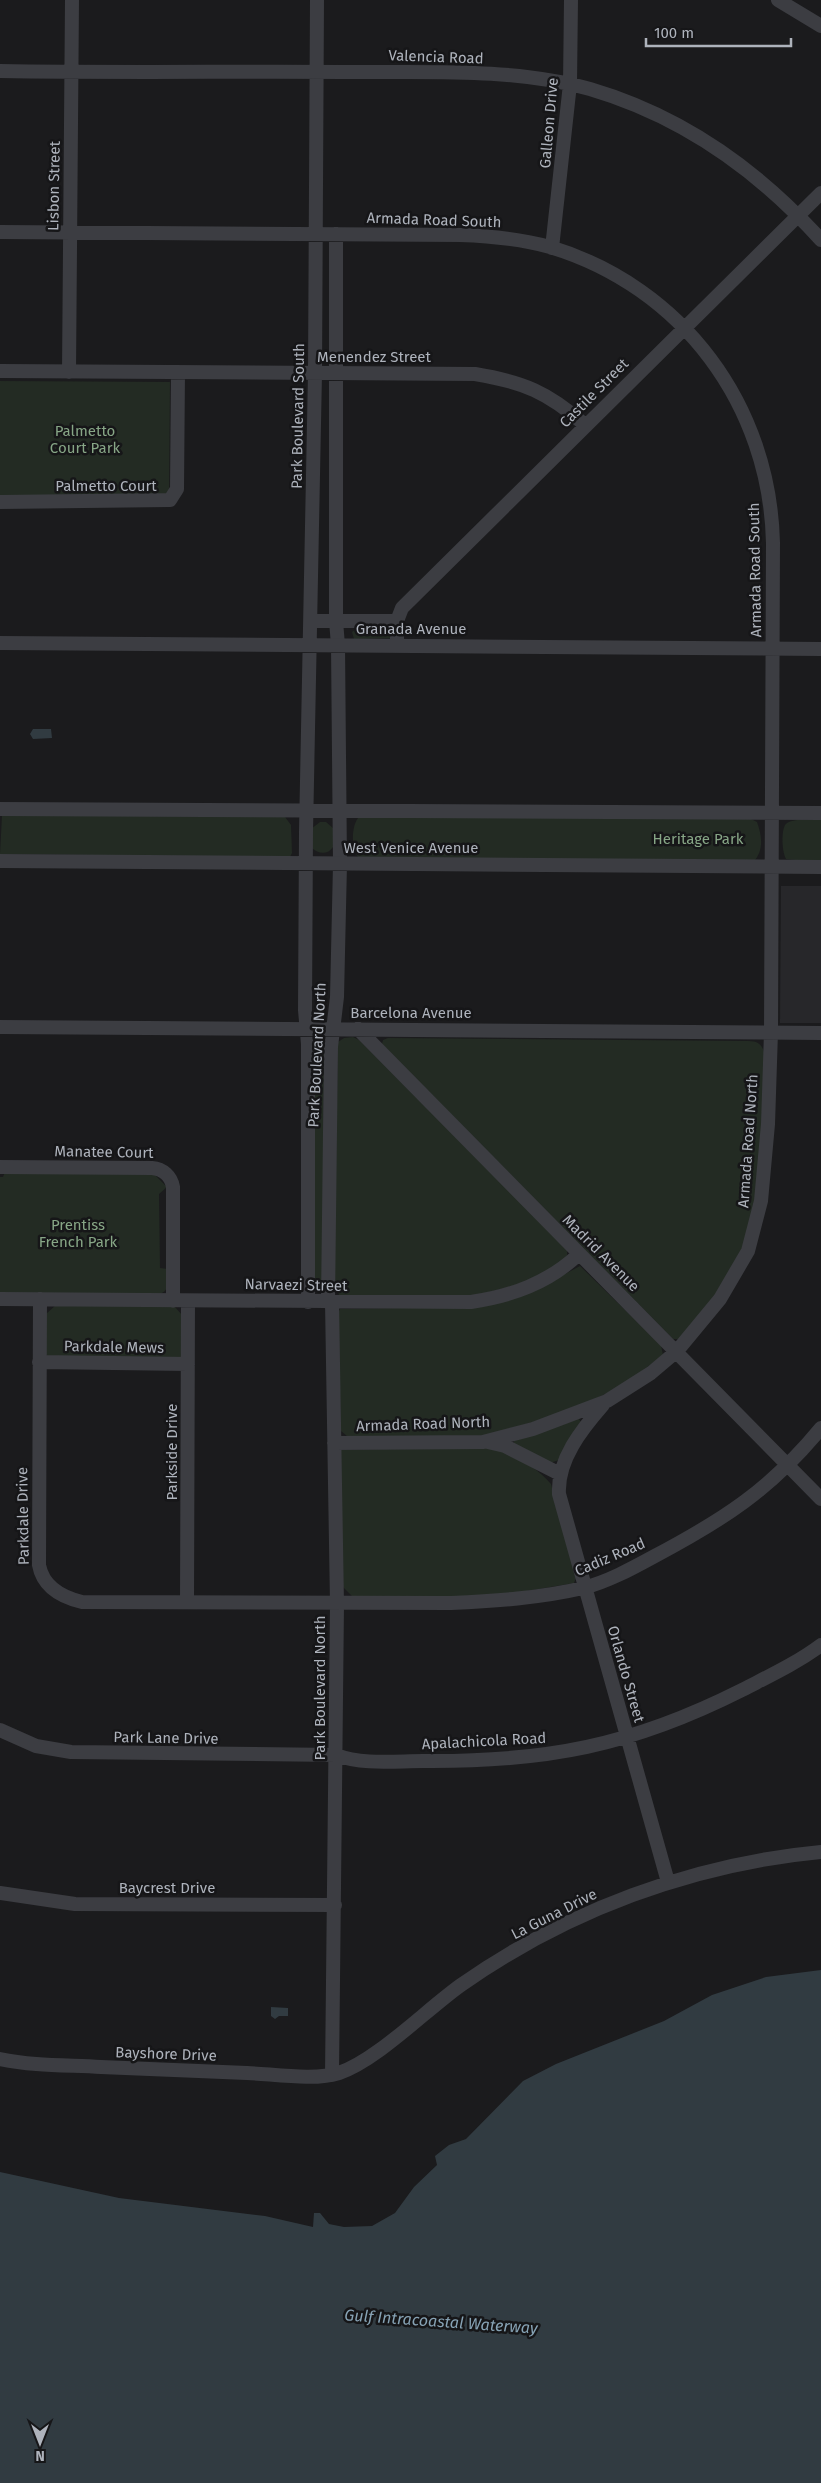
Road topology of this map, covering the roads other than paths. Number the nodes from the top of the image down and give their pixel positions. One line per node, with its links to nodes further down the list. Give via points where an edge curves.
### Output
1 (72, 0): 8 (street, Lisbon Street)
2 (317, 0): 6 (street, Park Boulevard South)
3 (571, 0): 9 (street, Galleon Drive)
4 (778, 0): 5 (street)
5 (821, 26)
6 (317, 71): 8 (street, Valencia Road); 9 (street, Valencia Road, via 463,74); 14 (street, Park Boulevard South)
7 (0, 72): 8 (street, Valencia Road)
8 (72, 72): 13 (street, Lisbon Street)
9 (570, 84): 11 (street, Valencia Road, via 638,106 700,136 751,172); 17 (street, Galleon Drive)
10 (821, 192): 11 (street, Castile Street)
11 (799, 215): 16 (street, Valencia Road); 18 (street, Castile Street)
12 (0, 232): 13 (street, Armada Road South)
13 (70, 233): 14 (street, Armada Road South); 20 (street, Lisbon Street)
14 (315, 234): 15 (street, Armada Road South); 22 (street, Park Boulevard South)
15 (336, 234): 17 (street, Armada Road South, via 480,236); 23 (street)
16 (821, 240)
17 (552, 248): 18 (street, Armada Road South, via 587,261 642,292)
18 (685, 327): 24 (street, Castile Street); 34 (street, Armada Road South, via 715,364 736,399 764,469 773,526)
19 (0, 371): 20 (street, Menendez Street)
20 (69, 372): 21 (street, Menendez Street)
21 (178, 372): 22 (street, Menendez Street); 25 (street, Palmetto Court, via 177,489 170,500)
22 (315, 373): 23 (street, Menendez Street); 26 (street, Park Boulevard South)
23 (336, 373): 24 (street, Menendez Street, via 494,377 546,395); 27 (street)
24 (585, 425): 28 (street, Castile Street, via 402,608)
25 (0, 502)
26 (311, 621): 27 (street); 30 (street, Park Boulevard South)
27 (336, 621): 28 (street); 31 (street)
28 (397, 621): 32 (street)
29 (0, 643): 30 (street, Granada Avenue)
30 (309, 645): 31 (street, Granada Avenue); 36 (street, Park Boulevard South)
31 (338, 645): 32 (street, Granada Avenue); 37 (street)
32 (397, 645): 34 (street, Granada Avenue)
33 (821, 648): 34 (street, Granada Avenue)
34 (773, 649): 38 (street, Armada Road South)
35 (0, 808): 36 (street)
36 (306, 810): 37 (street); 40 (street, Park Boulevard South)
37 (340, 810): 38 (street); 43 (street, Park Boulevard North)
38 (771, 813): 39 (street); 44 (street, Armada Road North)
39 (821, 813)
40 (306, 832): 42 (street, Park Boulevard North)
41 (0, 861): 42 (street, West Venice Avenue)
42 (306, 863): 43 (street, West Venice Avenue); 47 (street, Park Boulevard North)
43 (340, 864): 44 (street, West Venice Avenue); 48 (street, Park Boulevard North, via 337,997)
44 (771, 867): 45 (street, West Venice Avenue); 50 (street, Armada Road North)
45 (821, 867)
46 (0, 1027): 47 (street, Barcelona Avenue)
47 (307, 1029): 48 (street, Barcelona Avenue); 58 (street, Park Boulevard North)
48 (333, 1029): 49 (street, Barcelona Avenue); 59 (street, Park Boulevard North)
49 (358, 1029): 50 (street, Barcelona Avenue); 53 (street, Madrid Avenue)
50 (771, 1032): 51 (street, Barcelona Avenue); 60 (street, Armada Road North, via 767,1148 754,1236 731,1282)
51 (821, 1033)
52 (0, 1167): 56 (street, Manatee Court, via 152,1168 163,1172 173,1187)
53 (579, 1254): 59 (street, Narvaezi Street, via 561,1270 537,1284 489,1299 456,1303); 60 (street, Madrid Avenue)
54 (0, 1299): 55 (street, Narvaezi Street)
55 (40, 1299): 56 (street, Narvaezi Street); 61 (street, Parkdale Drive)
56 (173, 1301): 57 (street, Narvaezi Street)
57 (188, 1301): 58 (street, Narvaezi Street); 62 (street, Parkside Drive)
58 (308, 1302): 59 (street, Narvaezi Street)
59 (330, 1302): 66 (street, Park Boulevard North)
60 (676, 1352): 63 (street, Armada Road North, via 651,1373); 67 (street, Madrid Avenue)
61 (39, 1362): 62 (street, Parkdale Mews); 71 (street, Parkdale Drive, via 39,1560 44,1579 59,1595 82,1602)
62 (188, 1364): 71 (street, Parkside Drive)
63 (607, 1401): 65 (street, Armada Road North, via 533,1429); 68 (street, Orlando Street, via 593,1416)
64 (821, 1428): 67 (street, Cadiz Road)
65 (484, 1442): 66 (street, Armada Road North); 68 (street, via 505,1446)
66 (334, 1443): 72 (street, Park Boulevard North)
67 (788, 1466): 69 (street, Madrid Avenue); 70 (street, Cadiz Road, via 750,1500 717,1521 633,1568)
68 (560, 1474): 70 (street, Orlando Street, via 559,1494)
69 (821, 1499)
70 (585, 1587): 72 (street, Cadiz Road, via 478,1602); 75 (street, Orlando Street)
71 (187, 1602): 72 (street, Parkdale Drive)
72 (337, 1604): 76 (street, Park Boulevard North)
73 (821, 1645): 75 (street, Apalachicola Road, via 773,1674 705,1708)
74 (0, 1730): 76 (street, Park Lane Drive, via 30,1744 71,1752)
75 (627, 1738): 76 (street, Apalachicola Road, via 570,1752 496,1760 359,1760); 78 (street, Orlando Street)
76 (336, 1755): 80 (street, Park Boulevard North)
77 (821, 1852): 78 (street, La Guna Drive, via 772,1858)
78 (668, 1882): 82 (street, La Guna Drive, via 572,1921 496,1962 460,1985 366,2058)
79 (0, 1893): 80 (street, Baycrest Drive, via 75,1904)
80 (335, 1905): 82 (street, Park Boulevard North)
81 (0, 2059): 82 (street, Bayshore Drive, via 50,2065)
82 (332, 2075)

